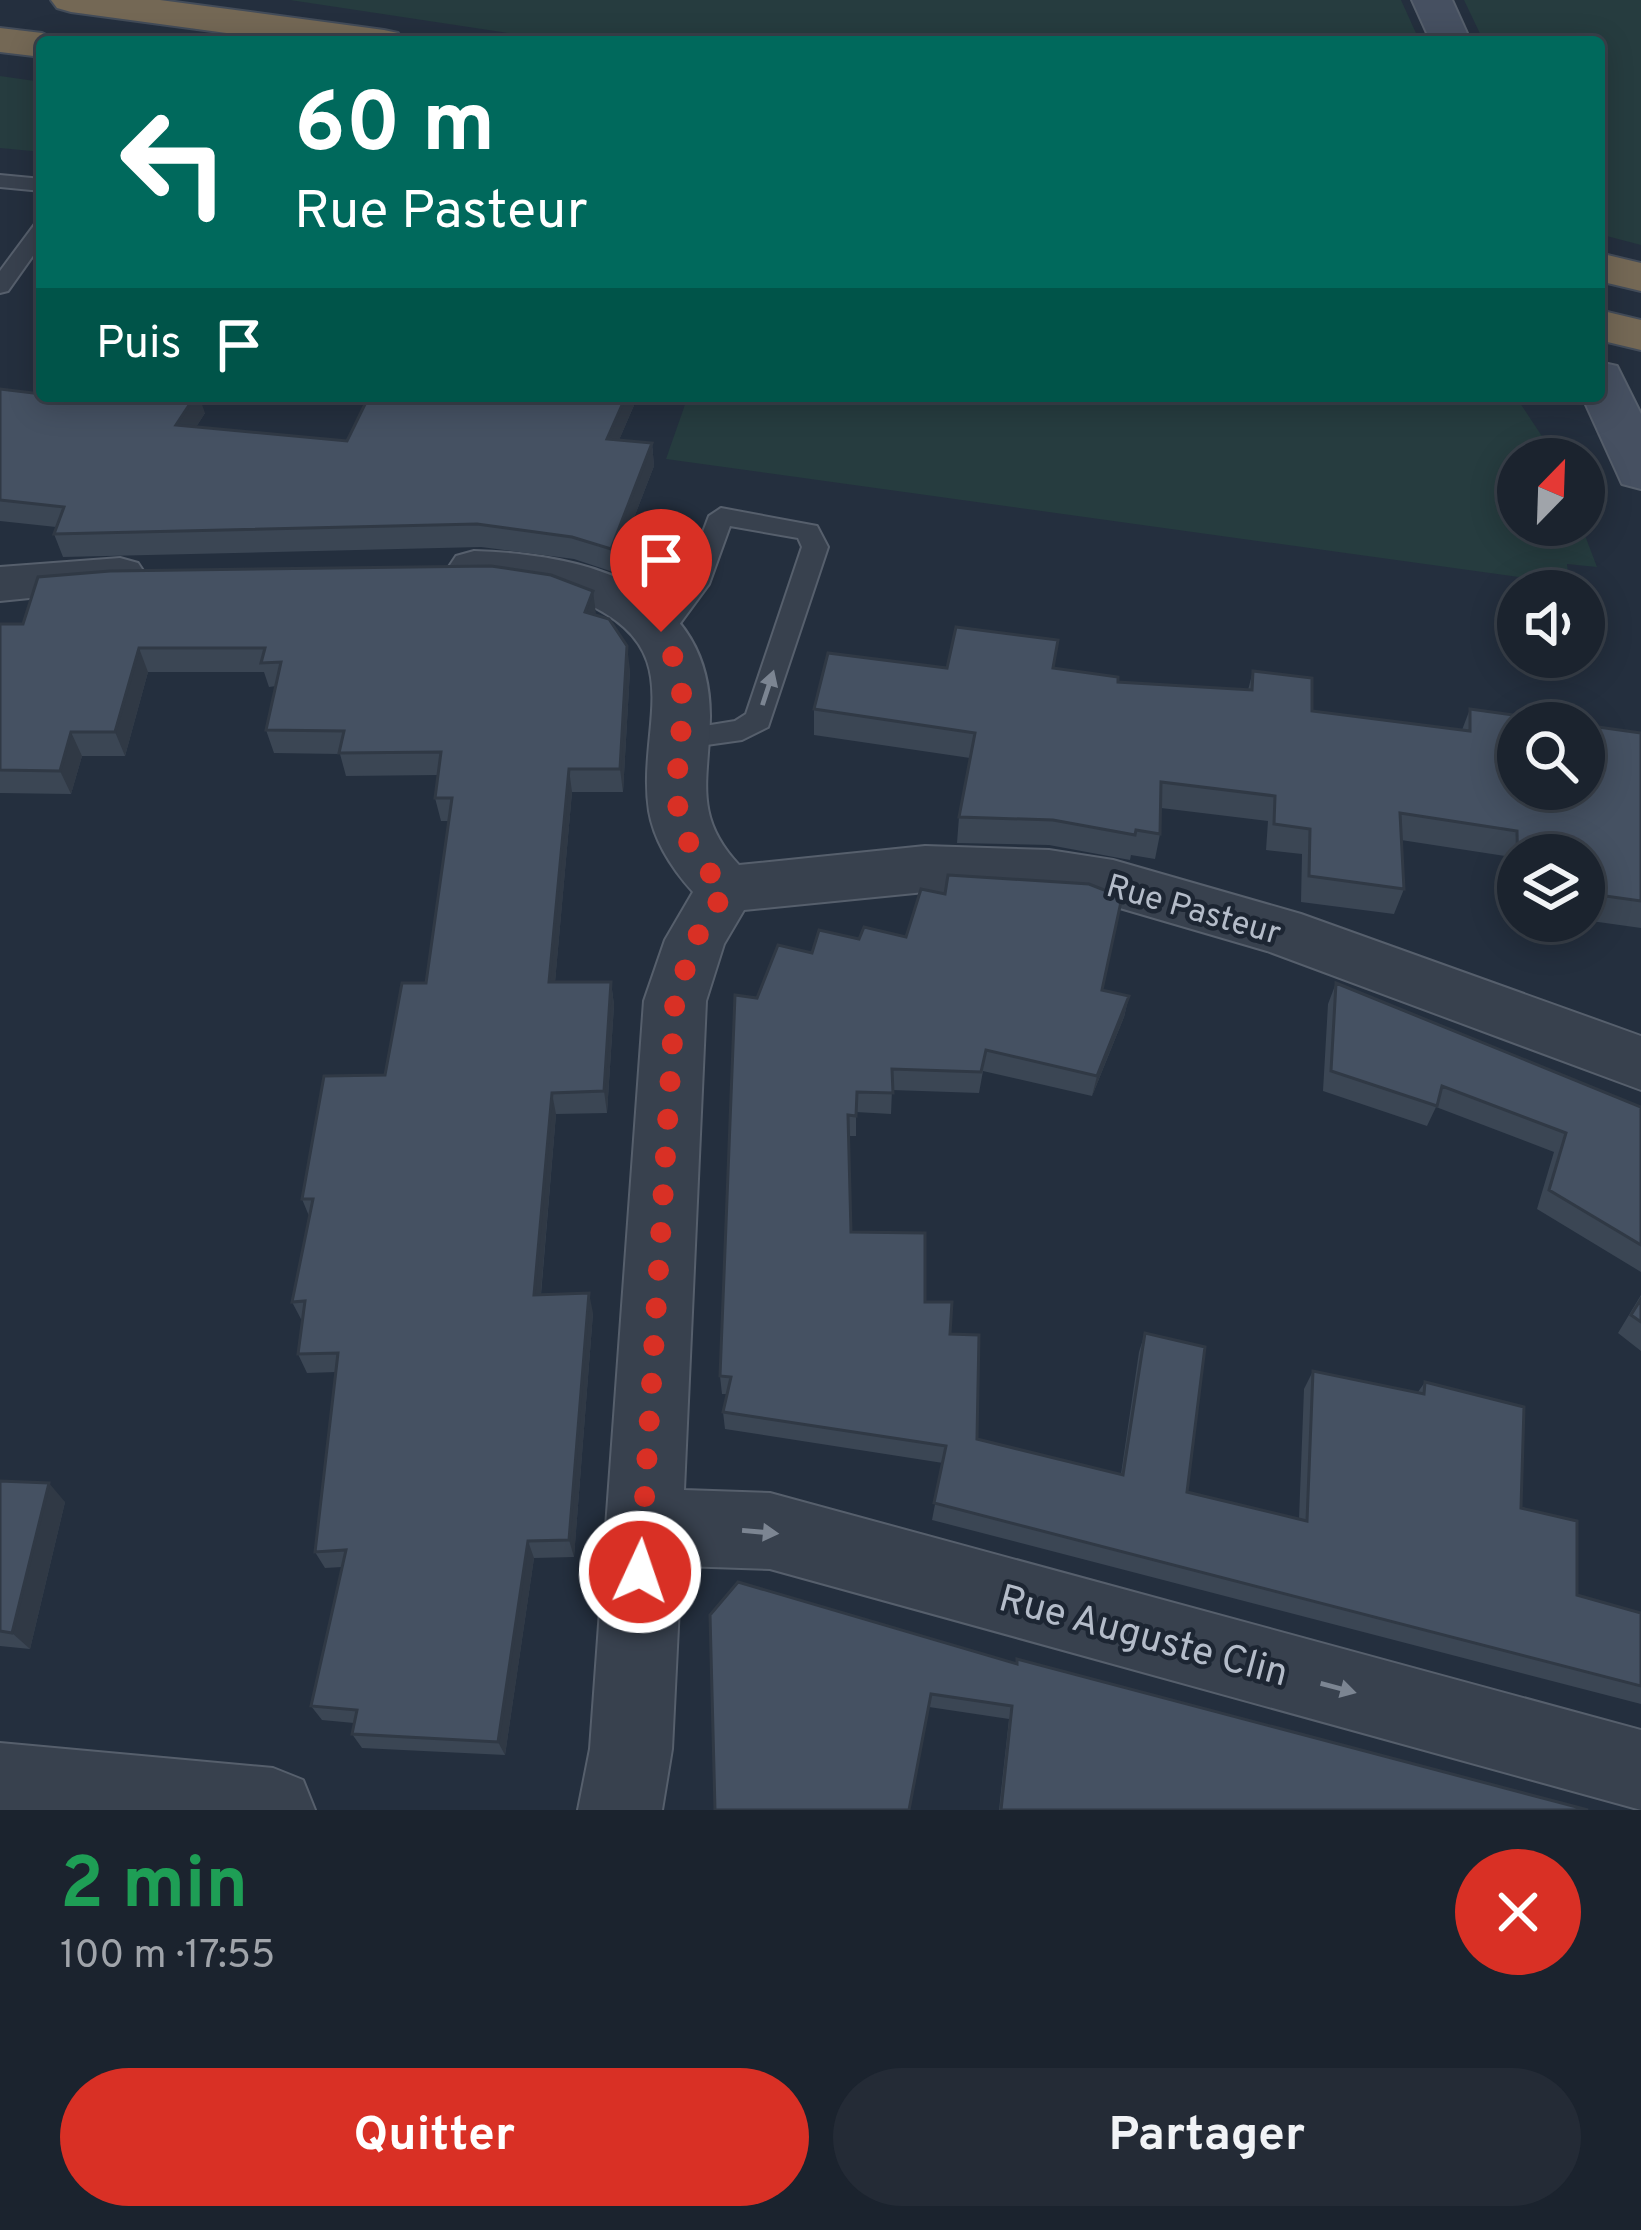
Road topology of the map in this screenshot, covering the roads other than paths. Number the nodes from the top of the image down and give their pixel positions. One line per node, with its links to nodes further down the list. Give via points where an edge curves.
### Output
1 (71, 0): 3 (highway)
2 (1432, 0): 4 (street)
3 (339, 36)
4 (1448, 36)
5 (0, 40): 6 (highway)
6 (36, 44)
7 (0, 181): 8 (lane)
8 (36, 184)
9 (36, 236): 10 (lane)
10 (0, 286)
11 (1605, 326): 12 (highway)
12 (1641, 335)
13 (1605, 391): 14 (street)
14 (1641, 472)
15 (424, 569): 18 (street, via 552,575 616,596)
16 (176, 574): 17 (street)
17 (0, 584)
18 (661, 632): 19 (street, via 681,683); 19 (lane, one-way to 18, via 742,730 758,720 814,548 808,532 721,516 696,584)
19 (678, 739): 20 (street, via 681,822 694,854)
20 (726, 889): 21 (street, Rue Pasteur, via 925,869 1113,883 1280,931); 22 (street, via 695,940 675,1000)
21 (1641, 1063)
22 (643, 1527): 23 (street, Rue Auguste Clin, one-way to 23, via 770,1531); 26 (street, via 632,1749)
23 (1641, 1772)
24 (0, 1785): 25 (street)
25 (274, 1810)
26 (620, 1810)

